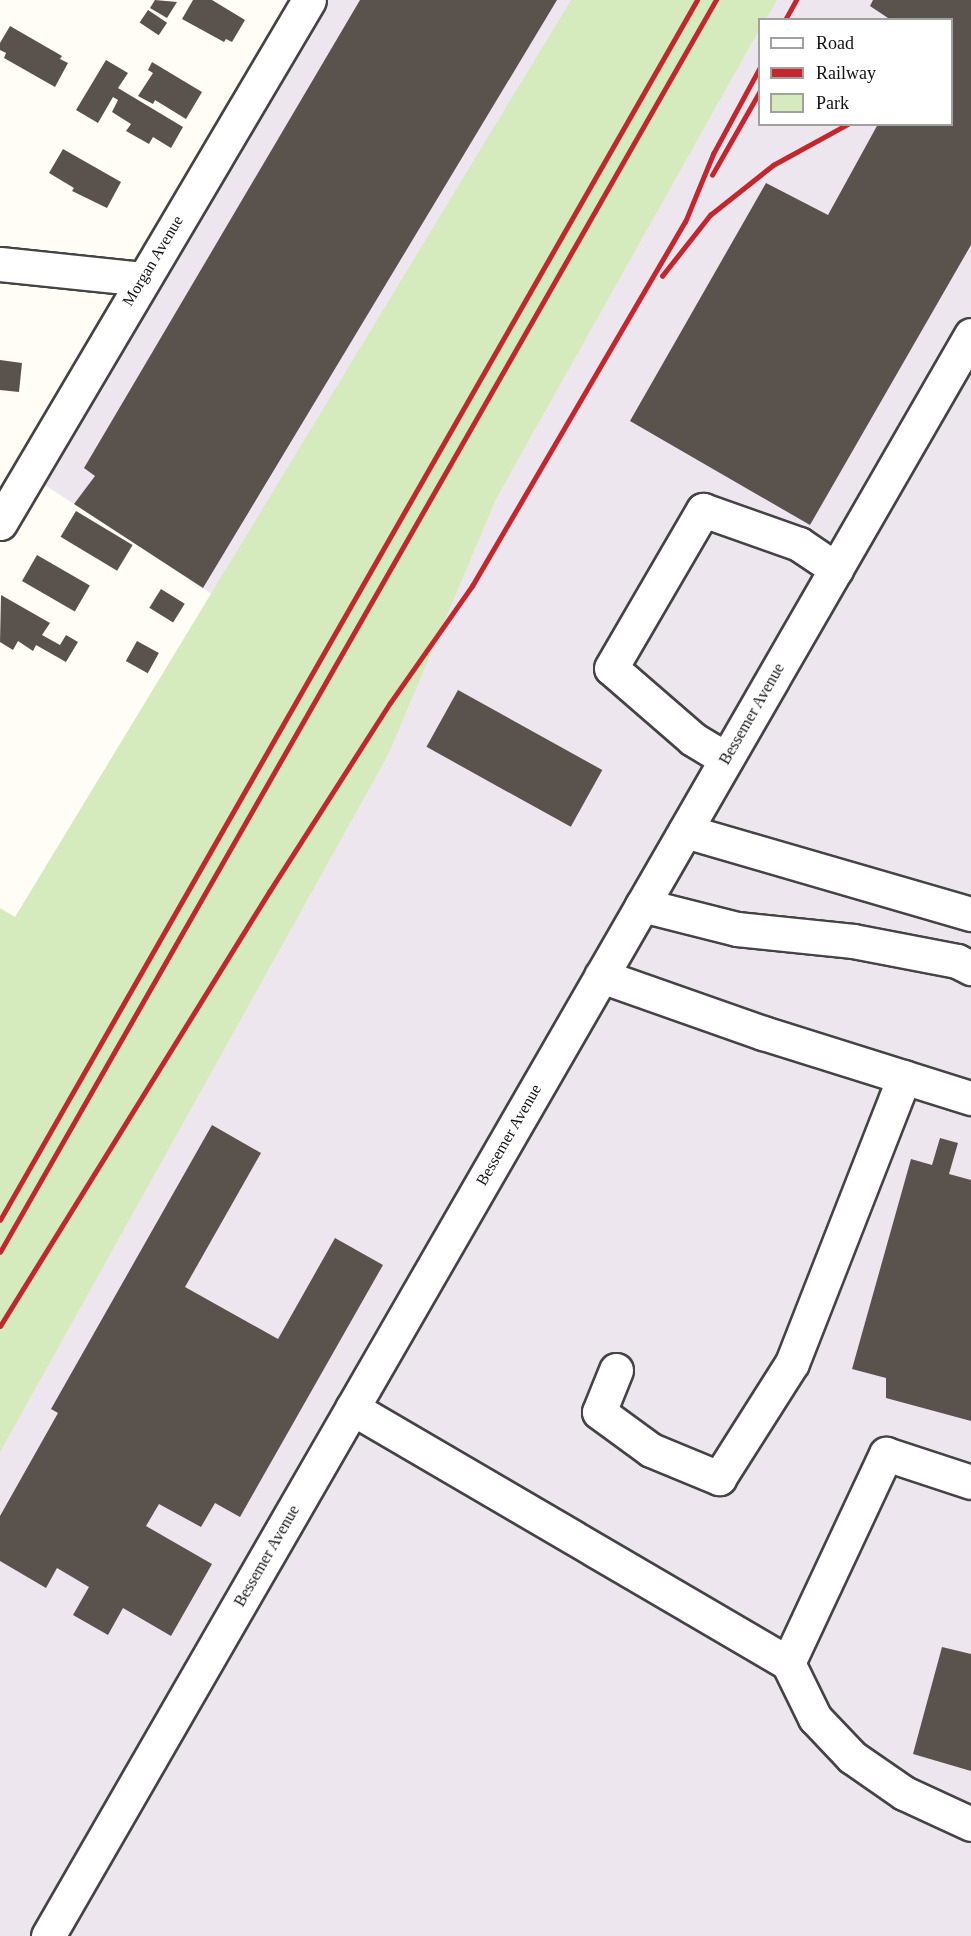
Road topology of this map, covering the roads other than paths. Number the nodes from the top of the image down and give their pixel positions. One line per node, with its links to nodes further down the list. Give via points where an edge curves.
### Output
1 (309, 0): 3 (street, Morgan Avenue)
2 (0, 264): 3 (street)
3 (142, 279): 5 (street, Morgan Avenue)
4 (971, 335): 6 (street, Bessemer Avenue)
5 (0, 522)
6 (836, 569): 7 (street, Bessemer Avenue); 7 (street, via 803,546 703,510 622,648 611,668 693,739)
7 (726, 759): 8 (street, Bessemer Avenue)
8 (685, 831): 9 (street, Bessemer Avenue); 10 (street)
9 (642, 906): 11 (street, via 737,929 853,941 957,961); 12 (street, Bessemer Avenue)
10 (971, 914)
11 (971, 968)
12 (601, 976): 13 (street); 16 (street, Bessemer Avenue)
13 (904, 1077): 14 (street); 15 (street, via 792,1363 719,1478 651,1450 599,1412)
14 (961, 1091)
15 (616, 1370)
16 (352, 1408): 18 (street); 20 (street, Bessemer Avenue)
17 (971, 1482): 18 (street, via 886,1454)
18 (788, 1663): 19 (street, via 814,1718 852,1757 904,1793)
19 (971, 1824)
20 (48, 1936)

